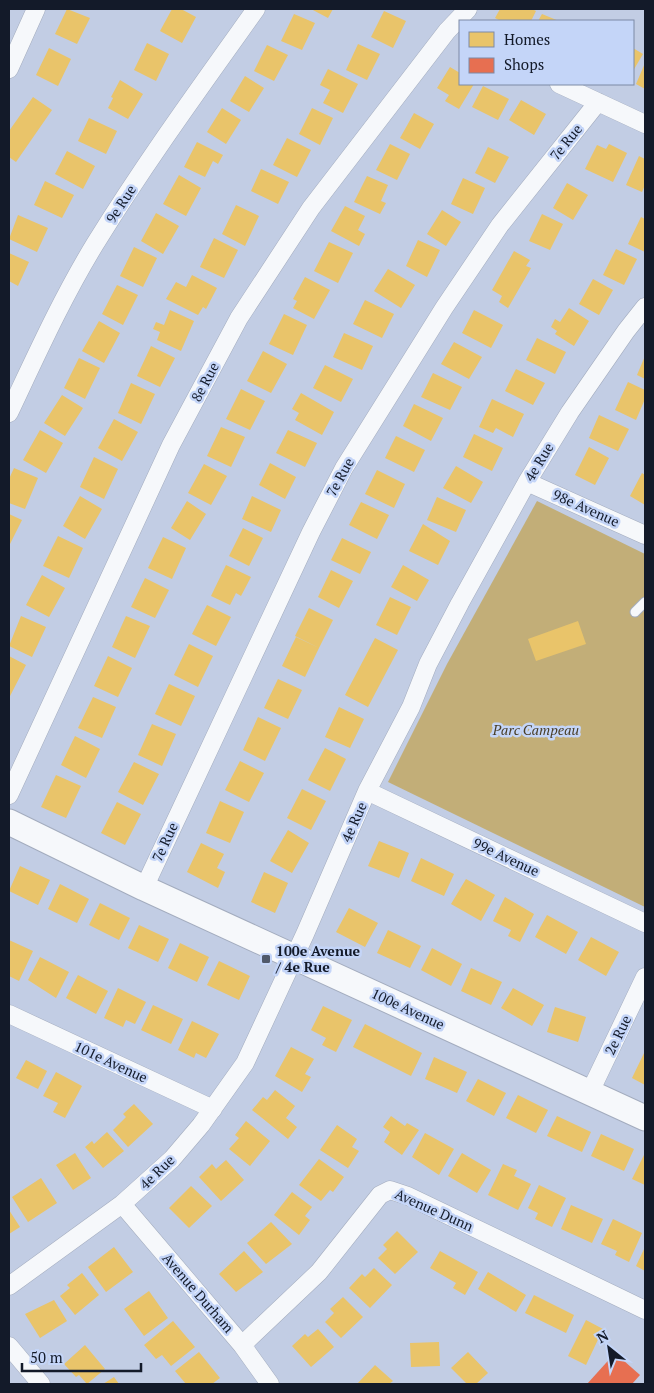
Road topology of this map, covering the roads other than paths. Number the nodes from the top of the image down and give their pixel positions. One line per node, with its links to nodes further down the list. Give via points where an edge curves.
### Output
1 (36, 9): 6 (street)
2 (256, 9): 11 (street, 9e Rue, via 171,128 95,244 47,331)
3 (468, 9): 4 (street, 8e Rue)
4 (461, 20)
5 (453, 34): 17 (street, 8e Rue, via 311,208 239,318 171,445)
6 (9, 69)
7 (561, 85): 8 (street)
8 (598, 102): 9 (street); 19 (street, 7e Rue, via 500,225 344,468)
9 (645, 124)
10 (645, 307): 12 (street, 4e Rue, via 570,412)
11 (9, 413)
12 (527, 482): 13 (street, 98e Avenue); 16 (street, 4e Rue, via 428,664 412,707)
13 (645, 535)
14 (645, 602): 15 (lane)
15 (635, 612)
16 (367, 791): 20 (street, 99e Avenue); 21 (street, 4e Rue)
17 (9, 795)
18 (9, 822): 19 (street, 100e Avenue)
19 (144, 888): 21 (street, 100e Avenue)
20 (645, 923)
21 (294, 957): 24 (street, 100e Avenue); 25 (street, 4e Rue, via 245,1062)
22 (645, 977): 24 (street, 2e Rue)
23 (9, 1014): 25 (street, 101e Avenue)
24 (590, 1092): 26 (street, 100e Avenue)
25 (213, 1109): 27 (street, 4e Rue, via 172,1159)
26 (645, 1118)
27 (122, 1204): 28 (street, 4e Rue); 30 (street, Avenue Durham)
28 (9, 1286)
29 (645, 1310): 30 (street, Avenue Dunn, via 390,1190 380,1196 318,1272)
30 (242, 1345): 33 (street, Avenue Durham)
31 (9, 1346): 32 (street)
32 (41, 1384)
33 (270, 1384)

